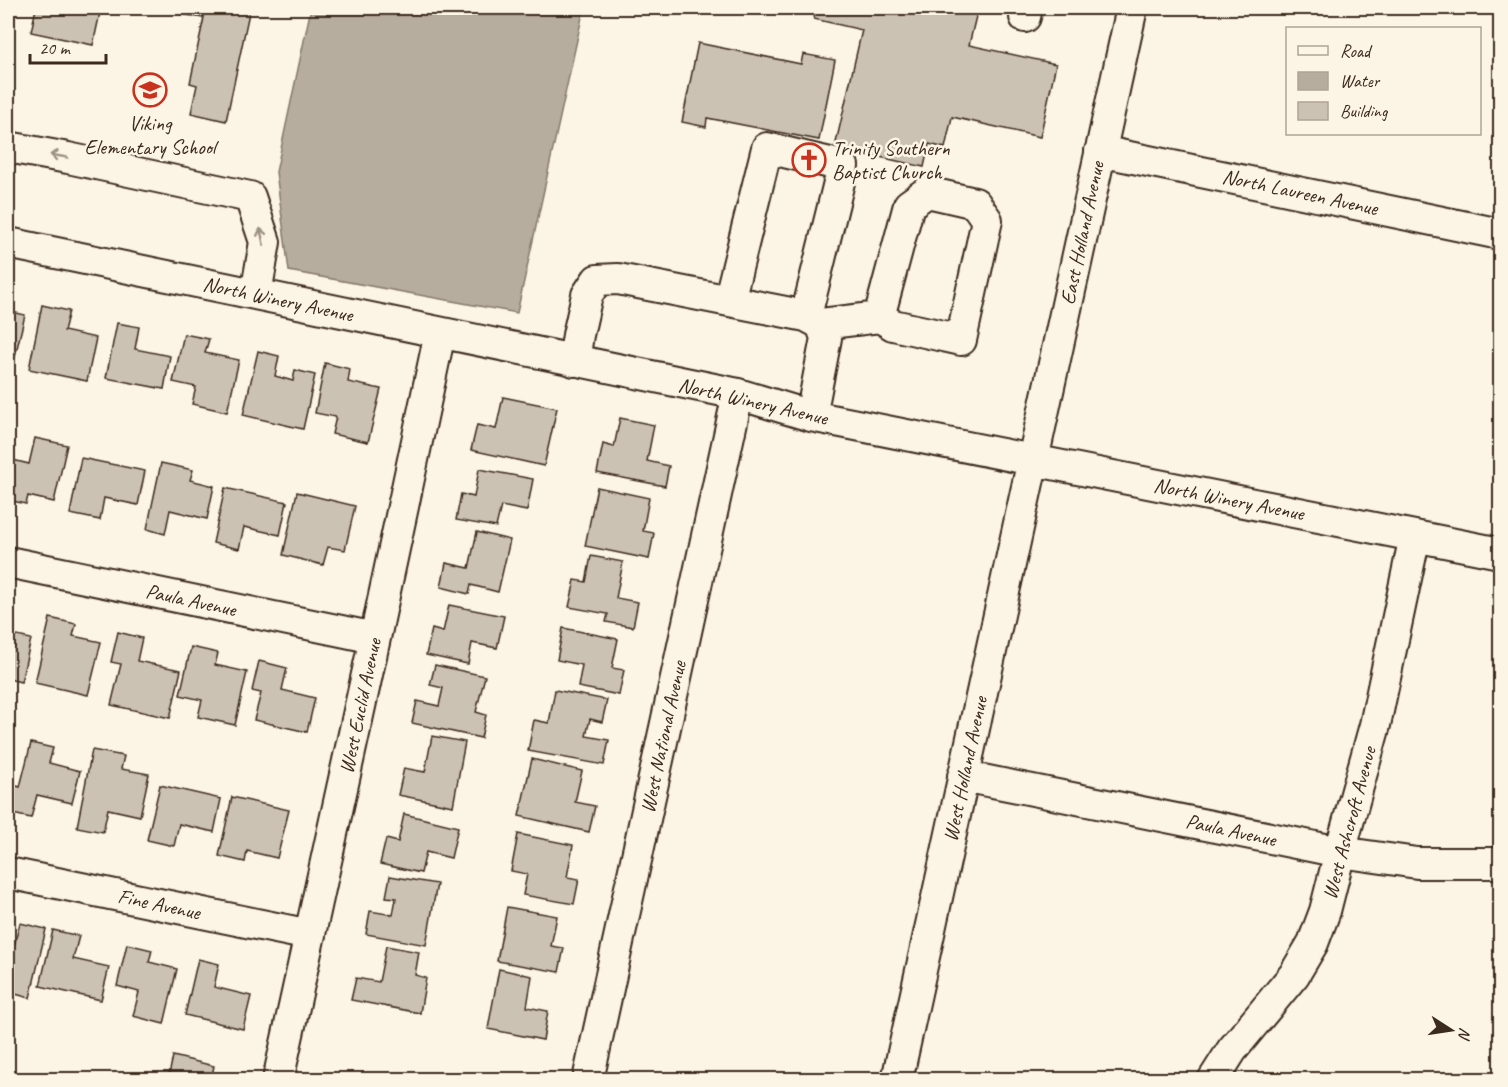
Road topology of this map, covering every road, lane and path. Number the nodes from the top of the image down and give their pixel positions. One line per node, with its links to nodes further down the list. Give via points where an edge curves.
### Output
1 (1132, 8): 3 (street, East Holland Avenue)
2 (8, 147): 6 (street, one-way to 2, via 264,242 250,197)
3 (1100, 151): 4 (street, North Laureen Avenue); 14 (street, East Holland Avenue)
4 (1500, 234)
5 (8, 243): 6 (street, North Winery Avenue)
6 (256, 294): 10 (street, North Winery Avenue)
7 (729, 301): 9 (street); 9 (street, via 766,147 843,166); 11 (street, via 618,279 597,280 587,295)
8 (882, 306): 9 (street, via 909,205 927,192 975,203 987,220 961,340 893,325 880,317)
9 (814, 320): 13 (street, via 826,338)
10 (440, 333): 11 (street, North Winery Avenue); 18 (street, West Euclid Avenue)
11 (574, 361): 12 (street, North Winery Avenue)
12 (738, 394): 13 (street, North Winery Avenue); 26 (street, West National Avenue)
13 (811, 416): 14 (street, North Winery Avenue)
14 (1032, 459): 15 (street, North Winery Avenue); 19 (street, West Holland Avenue)
15 (1415, 536): 16 (street, North Winery Avenue); 20 (street, West Ashcroft Avenue, via 1375,725)
16 (1500, 553)
17 (8, 561): 18 (street, Paula Avenue)
18 (375, 638): 23 (street, West Euclid Avenue)
19 (963, 776): 20 (street, Paula Avenue); 27 (street, West Holland Avenue)
20 (1340, 852): 21 (street, Paula Avenue, via 1417,863); 24 (street, West Ashcroft Avenue, via 1313,943 1294,975)
21 (1500, 863)
22 (8, 873): 23 (street, Fine Avenue)
23 (310, 935): 25 (street, West Euclid Avenue)
24 (1213, 1079)
25 (279, 1080)
26 (588, 1080)
27 (897, 1080)

